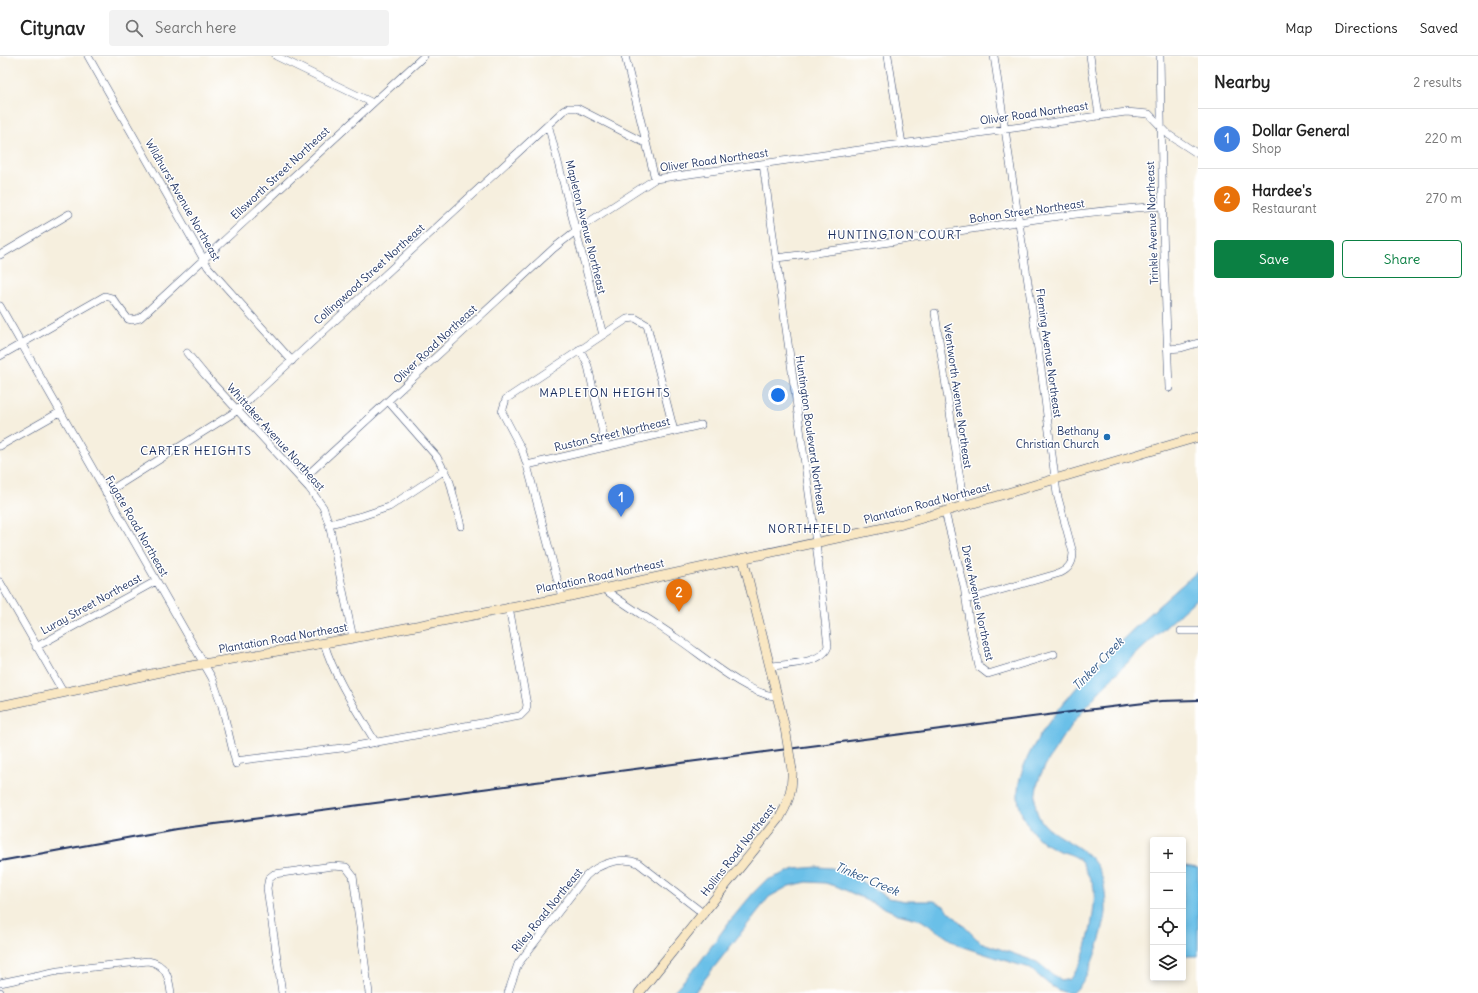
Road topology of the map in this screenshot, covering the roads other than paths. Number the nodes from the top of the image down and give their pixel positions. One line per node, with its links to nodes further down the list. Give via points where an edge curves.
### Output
1 (88, 56): 25 (street, Wildhurst Avenue Northeast)
2 (276, 56): 9 (street)
3 (424, 56): 9 (street, Ellsworth Street Northeast)
4 (625, 56): 14 (street)
5 (888, 56): 15 (street)
6 (994, 56): 13 (street, Fleming Avenue Northeast)
7 (1090, 56): 10 (street)
8 (1160, 56): 12 (street, Trinkle Avenue Northeast)
9 (373, 103): 25 (street, Ellsworth Street Northeast)
10 (1099, 115): 12 (street, Oliver Road Northeast, via 1145,113 1152,116); 13 (street, Oliver Road Northeast)
11 (548, 124): 14 (street, Collingwood Street Northeast, via 568,108 577,108); 22 (street, Mapleton Avenue Northeast); 35 (street, Collingwood Street Northeast)
12 (1161, 126): 16 (street, Oliver Road Northeast, via 1181,144); 19 (street, Trinkle Avenue Northeast)
13 (1005, 128): 15 (street, Oliver Road Northeast); 21 (street, Fleming Avenue Northeast)
14 (645, 143): 18 (street)
15 (902, 144): 17 (street, Oliver Road Northeast)
16 (1198, 154)
17 (762, 164): 18 (street, Oliver Road Northeast); 24 (street, Huntington Boulevard Northeast)
18 (655, 179): 22 (street, Oliver Road Northeast)
19 (1162, 206): 21 (street, Bohon Street Northeast, via 1121,208); 31 (street, Trinkle Avenue Northeast)
20 (69, 214): 23 (street)
21 (1019, 223): 24 (street, Bohon Street Northeast); 47 (street, Fleming Avenue Northeast)
22 (575, 231): 28 (street, Mapleton Avenue Northeast); 37 (street, Oliver Road Northeast)
23 (0, 255)
24 (776, 258): 54 (street, Huntington Boulevard Northeast)
25 (203, 259): 30 (street, Ellsworth Street Northeast, via 140,318 132,320 125,317 112,298 105,296); 35 (street, Wildhurst Avenue Northeast)
26 (0, 306): 30 (street, Fugate Road Northeast)
27 (935, 313): 50 (street, Wentworth Avenue Northeast)
28 (603, 335): 32 (street); 41 (street, via 627,319 640,319 647,325)
29 (1198, 343): 31 (street, via 1181,348)
30 (22, 344): 34 (street); 39 (street, Fugate Road Northeast)
31 (1167, 348): 36 (street, Trinkle Avenue Northeast)
32 (580, 349): 44 (street, via 588,366); 45 (street, via 512,394 503,403 504,416)
33 (187, 353): 38 (street, Whittaker Avenue Northeast)
34 (0, 356)
35 (292, 361): 38 (street, Collingwood Street Northeast)
36 (1169, 388)
37 (388, 402): 46 (street, via 430,448); 48 (street, Oliver Road Northeast)
38 (238, 410): 48 (street, Whittaker Avenue Northeast); 49 (street, Collingwood Street Northeast)
39 (60, 412): 43 (street); 49 (street, Fugate Road Northeast)
40 (701, 425): 41 (street, Ruston Street Northeast)
41 (674, 431): 44 (street, Ruston Street Northeast)
42 (1198, 437): 47 (main road, Plantation Road Northeast)
43 (0, 446)
44 (606, 447): 45 (street, Ruston Street Northeast)
45 (527, 465): 59 (street)
46 (445, 470): 52 (street, via 389,507); 53 (street)
47 (1056, 479): 50 (main road, Plantation Road Northeast); 60 (street, Fleming Avenue Northeast, via 1057,494 1073,549 1073,559 1068,568 1060,573)
48 (302, 480): 52 (street, Whittaker Avenue Northeast, via 323,507)
49 (106, 493): 56 (street, Fugate Road Northeast)
50 (964, 506): 51 (main road, Plantation Road Northeast)
51 (945, 512): 54 (main road, Plantation Road Northeast); 60 (street, Drew Avenue Northeast)
52 (329, 524): 64 (street, Whittaker Avenue Northeast)
53 (461, 526)
54 (816, 543): 55 (main road, Plantation Road Northeast); 69 (street, Huntington Boulevard Northeast, via 827,634 826,650 824,655 816,659)
55 (744, 558): 58 (main road, Plantation Road Northeast); 69 (main road, Hollins Road Northeast)
56 (156, 581): 66 (street, Luray Street Northeast); 68 (street, Fugate Road Northeast)
57 (0, 582): 66 (street)
58 (604, 588): 59 (main road, Plantation Road Northeast); 71 (street, via 624,605 674,636 737,681 764,695)
59 (562, 597): 61 (main road, Plantation Road Northeast)
60 (966, 600): 67 (street, Drew Avenue Northeast, via 979,667 986,673)
61 (509, 608): 64 (main road, Plantation Road Northeast); 73 (street, via 527,705 523,714)
62 (1181, 631): 63 (street)
63 (1198, 631)
64 (353, 638): 65 (main road, Plantation Road Northeast)
65 (324, 643): 68 (main road, Plantation Road Northeast); 73 (street, via 331,663)
66 (36, 647): 70 (street)
67 (1054, 654)
68 (204, 663): 70 (main road, Plantation Road Northeast); 73 (street, Fugate Road Northeast, via 218,693 235,762)
69 (771, 666): 71 (main road, Hollins Road Northeast)
70 (63, 692): 72 (main road, Plantation Road Northeast)
71 (778, 696): 74 (main road, Hollins Road Northeast, bridge, via 792,770 791,791 786,807)
72 (0, 706)
73 (376, 743)
74 (704, 914): 79 (street, Riley Road Northeast, via 638,863 627,860 602,866 590,872 518,964); 80 (main road, Hollins Road Northeast)
75 (0, 983): 76 (street, via 58,971 148,961 158,964 166,972)
76 (171, 993)
77 (282, 993): 78 (street, via 267,882 271,875 342,866 352,874)
78 (369, 993)
79 (508, 993)
80 (639, 993)

